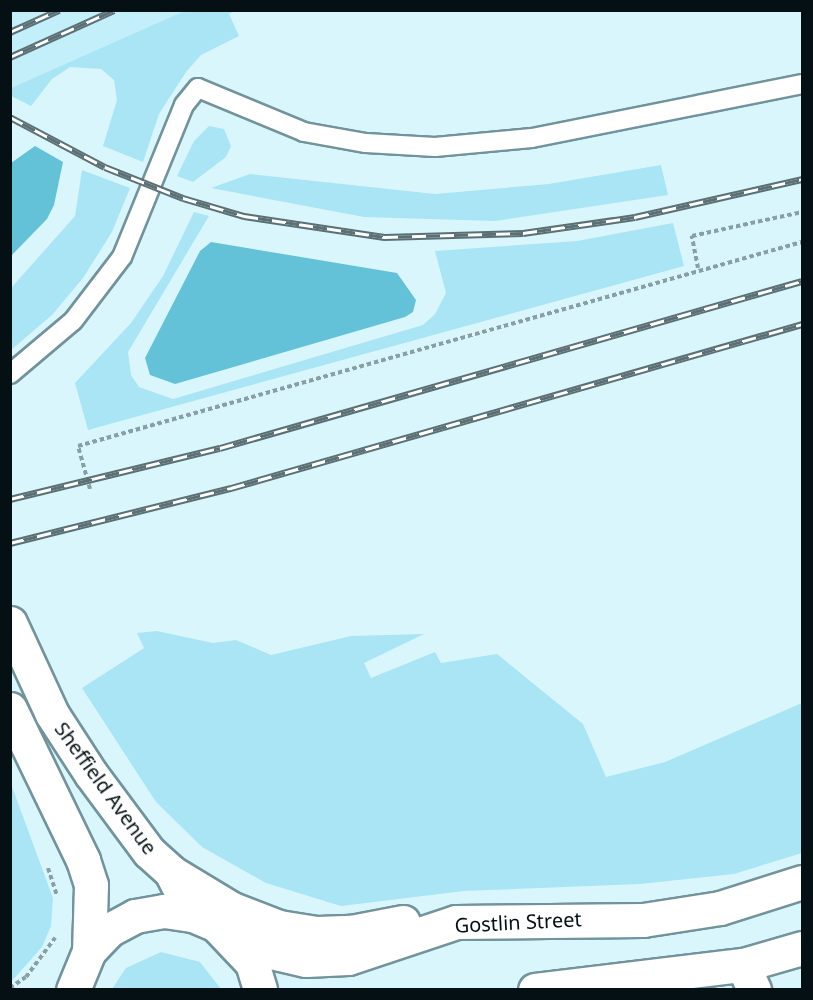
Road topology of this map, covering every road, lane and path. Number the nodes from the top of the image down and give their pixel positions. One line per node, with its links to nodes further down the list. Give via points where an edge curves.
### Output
1 (802, 84): 5 (lane, via 532,138 435,147 366,143 304,132 198,88 184,105 122,256 74,321)
2 (802, 212): 4 (path, via 693,236)
3 (802, 242): 4 (path)
4 (698, 268): 6 (path, via 78,446)
5 (10, 374)
6 (90, 489)
7 (10, 623): 10 (main road, Sheffield Avenue, via 52,714 149,852)
8 (10, 709): 18 (main road, Sheffield Avenue, via 83,860 91,885)
9 (44, 856): 12 (path)
10 (171, 872): 13 (main road, Sheffield Avenue); 14 (main road, via 232,909 289,929 351,932 404,922)
11 (802, 882): 14 (main road, Gostlin Street, via 720,908 643,920)
12 (60, 904)
13 (193, 915): 16 (main road, via 216,925); 18 (main road, via 164,911 135,916 110,930)
14 (456, 922): 16 (main road, Gostlin Street, via 348,958 306,960)
15 (56, 931): 21 (path, via 55,940 26,976)
16 (236, 944): 23 (main road, via 252,963)
17 (802, 948): 19 (main road)
18 (89, 951): 22 (main road)
19 (749, 978): 20 (main road)
20 (695, 981): 24 (main road)
21 (10, 988)
22 (71, 988)
23 (260, 990)
24 (535, 990)

